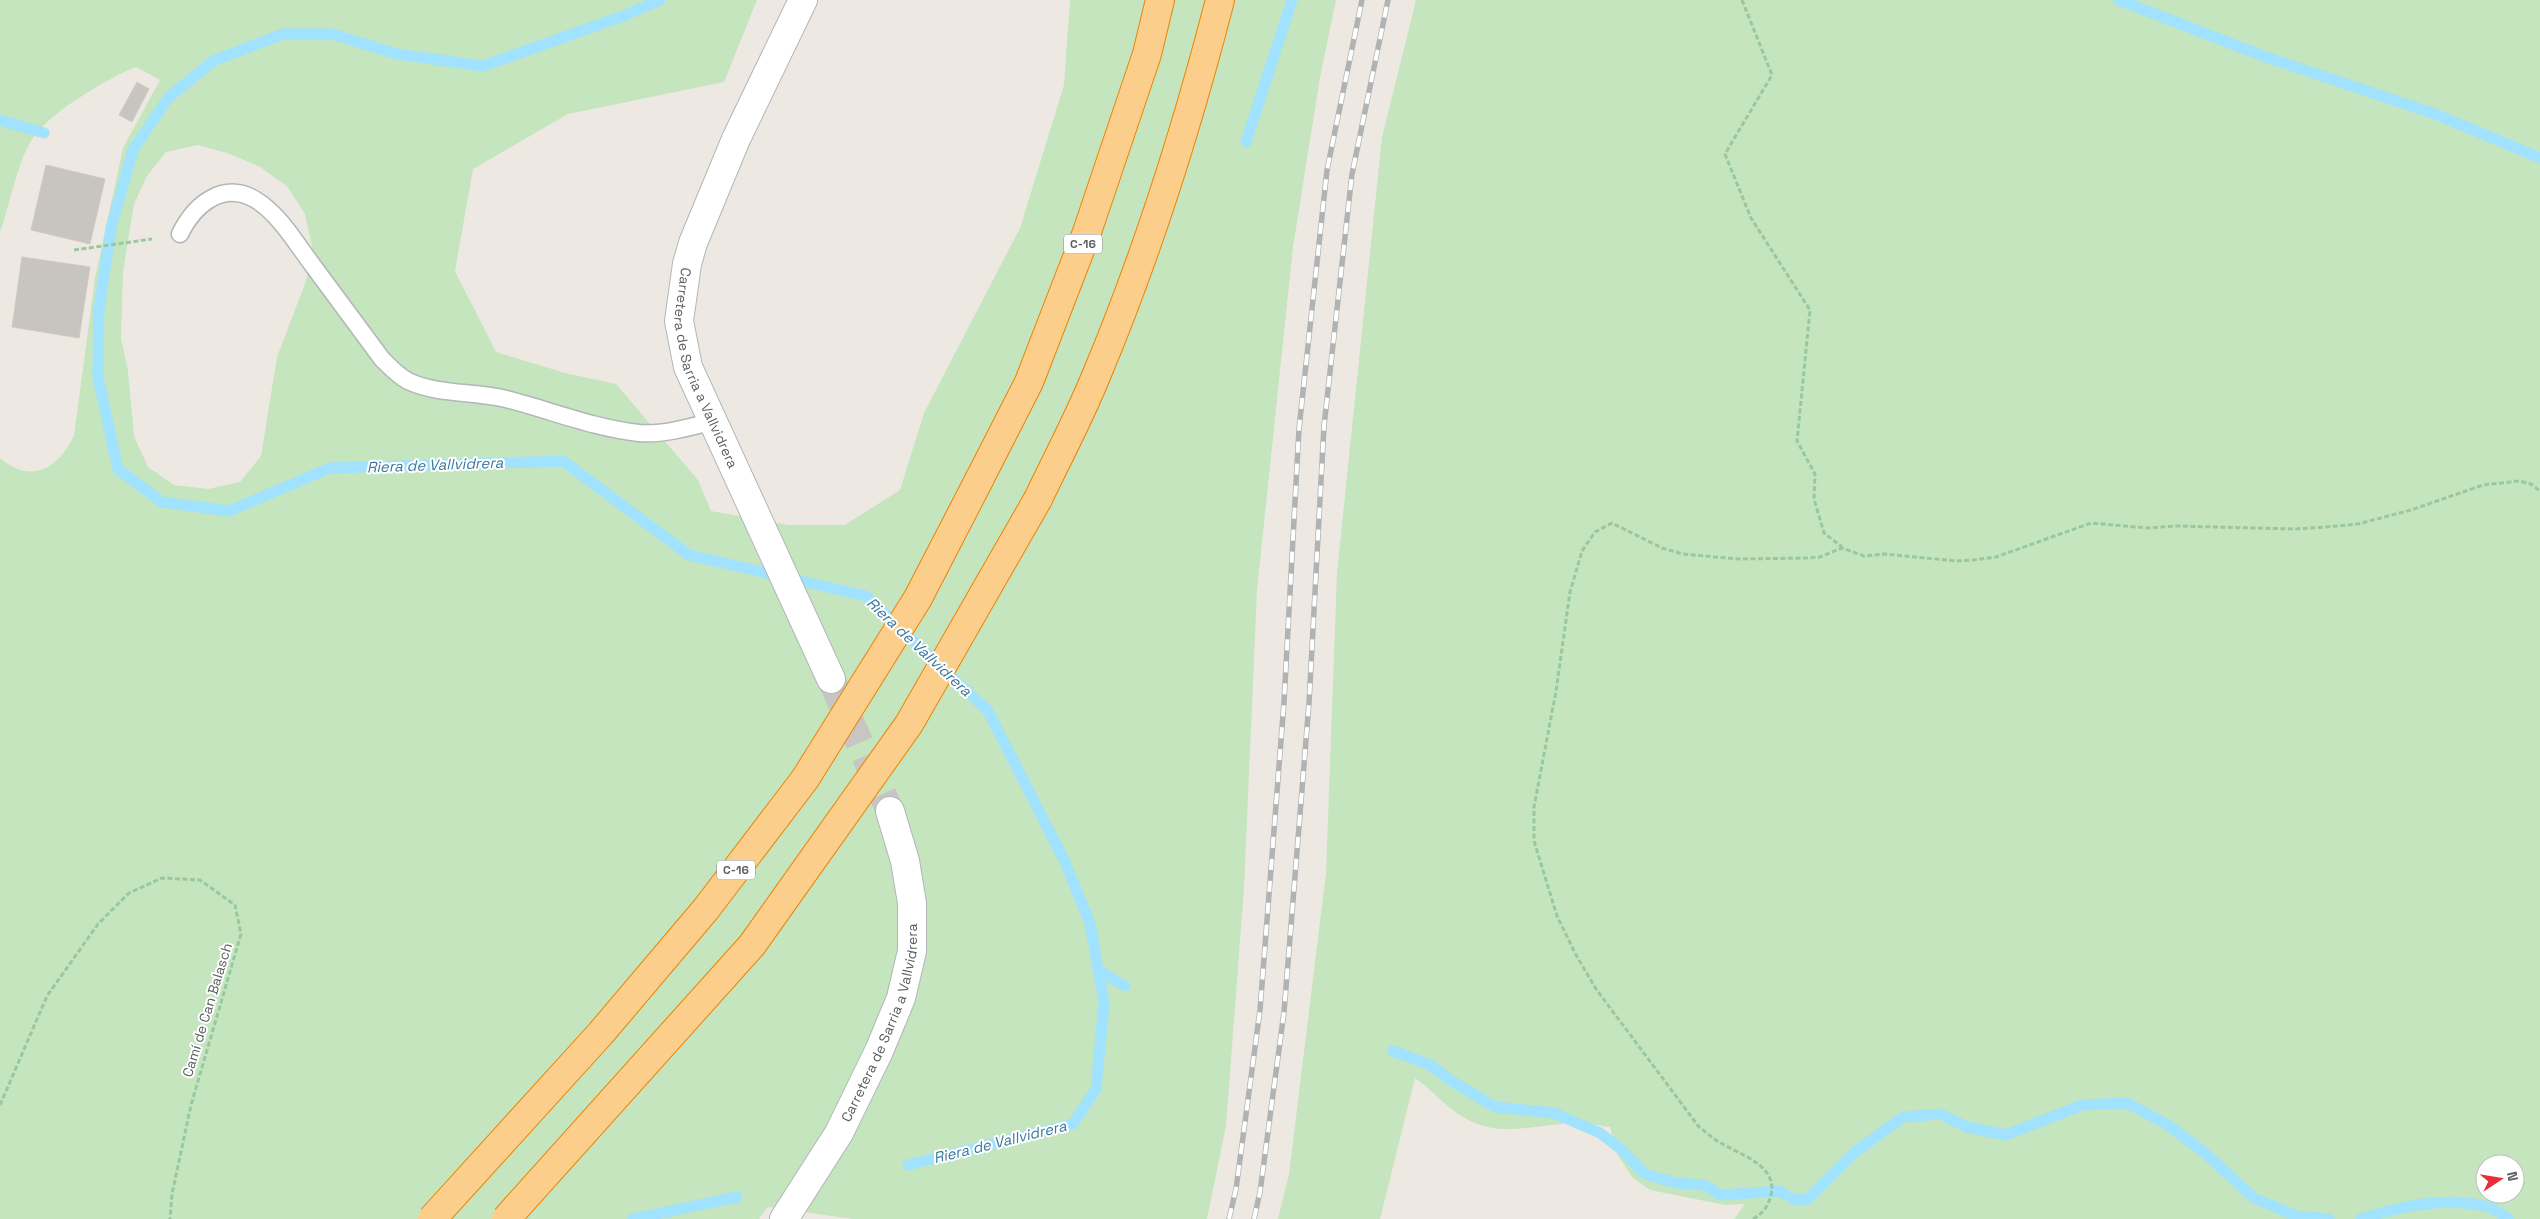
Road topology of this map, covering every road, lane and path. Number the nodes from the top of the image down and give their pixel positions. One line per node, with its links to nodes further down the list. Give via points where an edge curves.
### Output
1 (803, 0): 8 (main road, Carretera de Sarria a Vallvidrera, via 702,217 686,264 679,321 688,368)
2 (1160, 0): 15 (highway, C-16, bridge, via 1147,54 1087,232 1029,382 918,598 804,779 688,931 601,1033)
3 (1220, 0): 16 (highway, bridge, via 1198,88 1145,250 1096,377 1038,500 909,724 752,945)
4 (1742, 0): 10 (path, via 1772,75 1725,154 1751,218 1810,310 1797,441 1815,474 1814,499 1824,534)
5 (180, 234): 8 (lane, via 189,217 206,201 227,193 257,201 293,238 382,359 408,381 505,399 544,412 640,433 685,429)
6 (150, 239): 7 (path)
7 (74, 250)
8 (714, 420): 11 (main road, Carretera de Sarria a Vallvidrera)
9 (2540, 491): 10 (path, via 2519,481 2483,485 2403,512 2358,524 2326,527 2148,528 2091,523 1996,557 1973,560 1885,554 1864,556)
10 (1842, 548): 18 (path, via 1820,557 1738,559 1683,554 1662,548 1612,523 1595,532 1582,551 1570,592 1556,691 1534,807 1534,841 1543,876 1557,916 1596,989 1699,1127 1721,1143 1745,1154 1760,1165 1768,1177 1772,1192 1768,1206)
11 (831, 679)
12 (890, 811): 17 (main road, Carretera de Sarria a Vallvidrera, via 905,861 912,903 912,951 901,998 839,1133)
13 (0, 1105): 14 (path, Camí de Can Balasch, via 47,996 98,924 129,893 162,878 200,880 235,904 242,934 191,1105 172,1194)
14 (170, 1219)
15 (432, 1219)
16 (506, 1219)
17 (784, 1219)
18 (1753, 1219)

